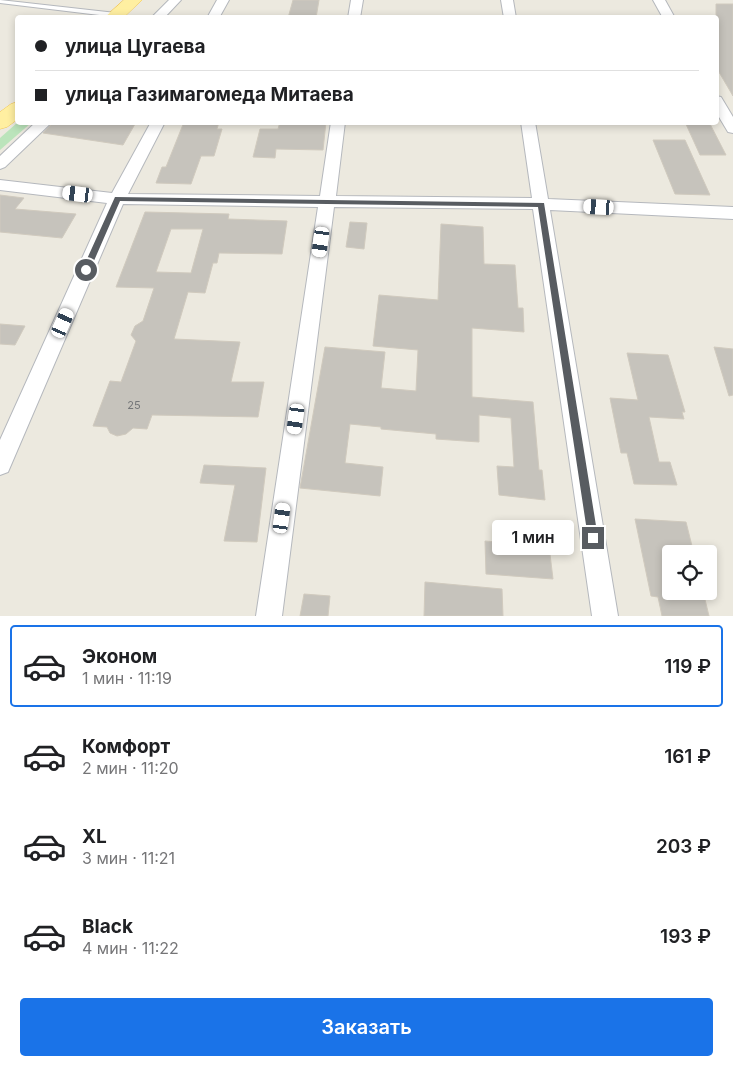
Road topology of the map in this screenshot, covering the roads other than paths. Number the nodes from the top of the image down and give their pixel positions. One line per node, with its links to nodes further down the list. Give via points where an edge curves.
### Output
1 (134, 0): 10 (main road)
2 (148, 0): 11 (main road)
3 (175, 0): 12 (street)
4 (223, 0): 13 (street)
5 (357, 0): 14 (street)
6 (507, 0): 15 (street)
7 (659, 0): 16 (street)
8 (0, 1): 9 (lane)
9 (103, 15)
10 (120, 15)
11 (122, 15)
12 (160, 15)
13 (215, 15)
14 (354, 15)
15 (510, 15)
16 (667, 15)
17 (15, 96): 19 (main road)
18 (719, 105): 26 (street)
19 (0, 109)
20 (15, 110): 21 (main road)
21 (0, 123)
22 (42, 125): 27 (street)
23 (156, 125): 29 (street)
24 (338, 125): 30 (street)
25 (529, 125): 31 (street)
26 (733, 129)
27 (0, 164)
28 (0, 185): 29 (street)
29 (118, 198): 30 (street); 33 (street)
30 (326, 202): 31 (street); 34 (street)
31 (542, 204): 32 (street); 35 (street)
32 (733, 213)
33 (0, 465)
34 (269, 616)
35 (605, 616)

